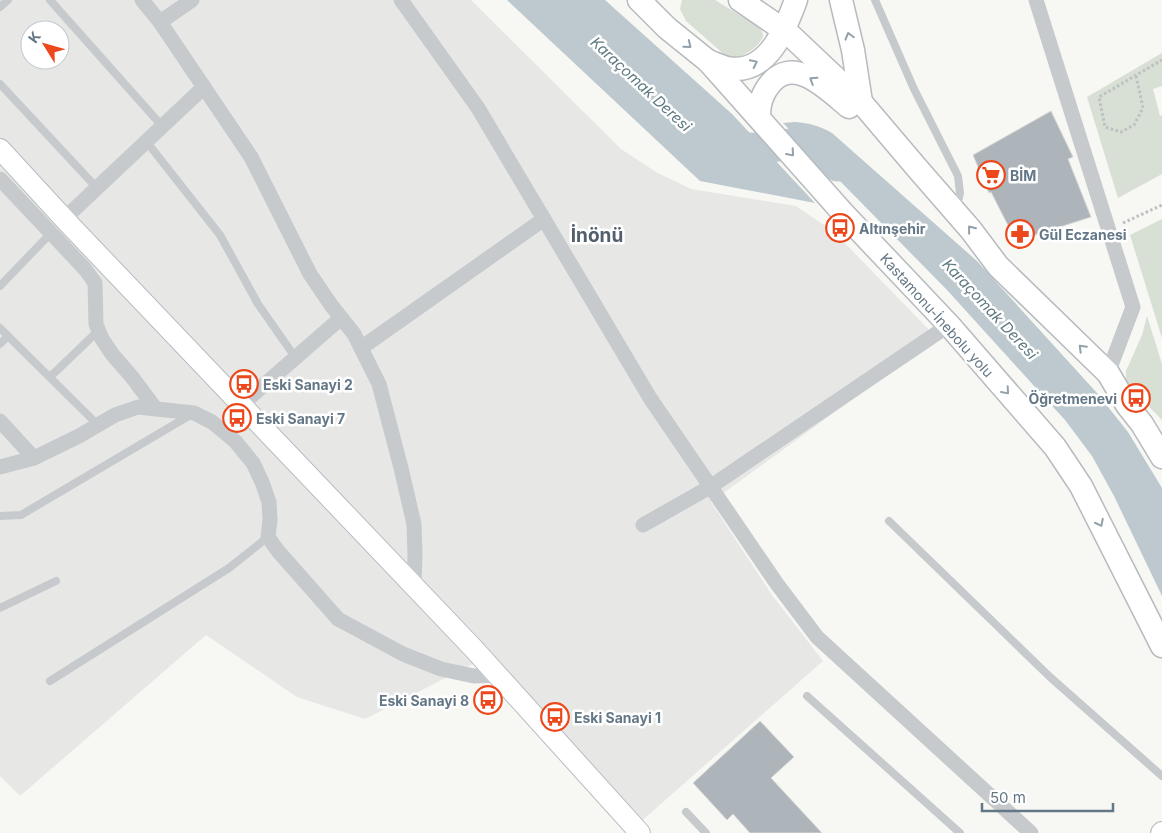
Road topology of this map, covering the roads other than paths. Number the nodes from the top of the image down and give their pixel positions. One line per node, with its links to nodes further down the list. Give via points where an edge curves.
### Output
1 (8, 0): 13 (lane)
2 (50, 0): 22 (lane)
3 (142, 0): 14 (street)
4 (192, 0): 14 (street)
5 (401, 0): 29 (street, via 478,108)
6 (638, 0): 15 (main road, Kastamonu-İnebolu yolu)
7 (663, 0): 15 (main road)
8 (740, 0): 16 (main road)
9 (796, 0): 16 (main road)
10 (841, 0): 20 (main road, one-way to 10)
11 (875, 0): 28 (lane, via 914,89 958,176 960,194)
12 (1036, 0): 40 (street, via 1133,307)
13 (0, 7)
14 (160, 22): 19 (street)
15 (668, 28): 17 (main road, Kastamonu-İnebolu yolu, one-way to 17)
16 (785, 30): 17 (main road, one-way to 16, via 727,68 755,64 768,55); 20 (main road)
17 (708, 61): 21 (main road, Kastamonu-İnebolu yolu)
18 (0, 84): 27 (lane)
19 (204, 87): 22 (street); 32 (street, via 250,157 310,274)
20 (861, 102): 25 (main road)
21 (758, 116): 25 (main road, one-way to 21, via 851,108 810,77 796,72 786,73 764,92); 33 (main road, Kastamonu-İnebolu yolu, one-way to 33, via 843,213)
22 (162, 126): 23 (street)
23 (146, 141): 27 (street); 39 (lane, via 220,235 258,304)
24 (0, 149): 30 (main road)
25 (917, 168): 28 (main road)
26 (0, 179): 30 (street)
27 (97, 188): 30 (street)
28 (955, 211): 40 (main road, one-way to 28, via 998,266)
29 (544, 219): 38 (street); 50 (street, via 650,398)
30 (58, 226): 31 (lane); 35 (street, via 95,284); 42 (main road)
31 (0, 286)
32 (341, 318): 38 (street); 39 (street)
33 (949, 325): 50 (street); 58 (main road, Kastamonu-İnebolu yolu, one-way to 58, via 1060,455 1080,486)
34 (0, 328): 36 (lane)
35 (98, 331): 41 (lane); 43 (street)
36 (8, 336): 37 (lane); 41 (lane)
37 (0, 344)
38 (361, 348): 56 (street, via 382,393 414,524)
39 (295, 358): 42 (street)
40 (1108, 373): 47 (main road)
41 (50, 377): 46 (lane)
42 (241, 405): 56 (main road)
43 (155, 408): 44 (street); 46 (street, via 138,407)
44 (194, 413): 51 (lane, via 21,516); 54 (street, via 212,422 235,441 253,463 269,502)
45 (0, 421): 48 (street)
46 (98, 425): 48 (street)
47 (1162, 457)
48 (34, 458): 49 (street)
49 (0, 468)
50 (710, 487): 53 (street); 67 (street, via 776,584 817,637)
51 (0, 516)
52 (888, 520): 62 (lane, via 1050,677)
53 (643, 525)
54 (268, 537): 59 (street, via 338,619 403,654 441,669 474,676); 60 (lane, via 229,568)
55 (56, 581): 57 (lane)
56 (414, 586): 59 (main road)
57 (0, 608)
58 (1162, 646)
59 (498, 675): 64 (main road)
60 (50, 681)
61 (808, 696): 66 (lane)
62 (1162, 776)
63 (686, 812): 65 (lane)
64 (640, 833)
65 (706, 833)
66 (960, 833)
67 (1031, 833)

